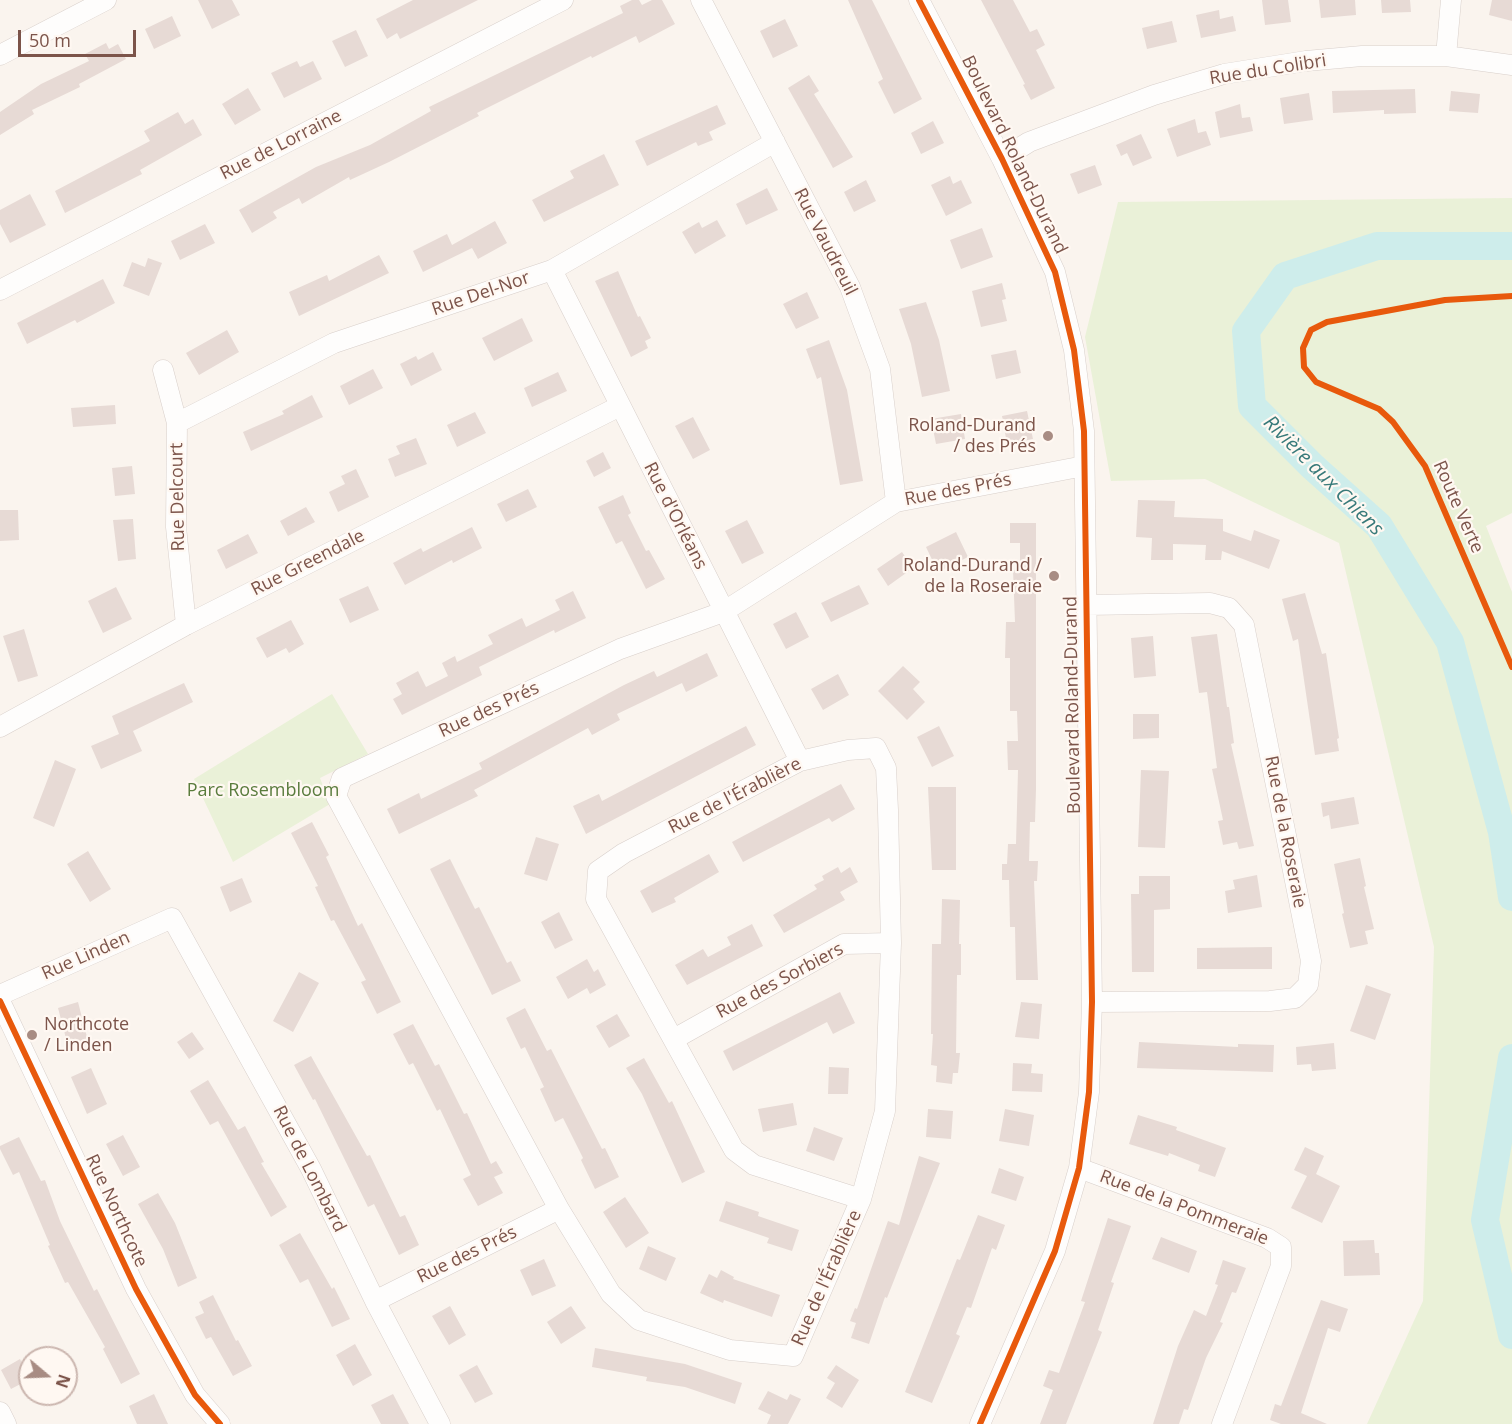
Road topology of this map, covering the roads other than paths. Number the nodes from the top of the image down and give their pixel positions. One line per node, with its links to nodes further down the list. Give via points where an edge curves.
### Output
1 (106, 0): 6 (street)
2 (563, 0): 12 (street, Rue de Lorraine)
3 (701, 0): 9 (street, Rue Vaudreuil)
4 (920, 0): 10 (street, Boulevard Roland-Durand)
5 (1451, 0): 7 (street)
6 (0, 55)
7 (1446, 56): 8 (street, Rue du Colibri); 10 (street, Rue du Colibri, via 1351,57 1224,74 1154,95 1029,142)
8 (1512, 65)
9 (775, 142): 11 (street, Rue Del-Nor); 17 (street, Rue Vaudreuil, via 850,287 880,369)
10 (1002, 159): 16 (street, Boulevard Roland-Durand, via 1055,272 1074,350 1084,431)
11 (552, 270): 14 (street, Rue d'Orléans); 15 (street, Rue Del-Nor, via 333,343)
12 (0, 290)
13 (163, 370): 15 (street, Rue Delcourt)
14 (620, 406): 19 (street, Rue d'Orléans); 20 (street, Rue Greendale)
15 (177, 423): 20 (street, Rue Delcourt, via 176,527)
16 (1084, 466): 17 (street, Rue des Prés); 18 (street, Boulevard Roland-Durand)
17 (896, 502): 19 (street, Rue des Prés)
18 (1086, 605): 27 (street, Boulevard Roland-Durand); 27 (street, Rue de la Roseraie, via 1210,603 1230,608 1244,626 1311,961 1308,985 1295,998)
19 (723, 612): 22 (street, Rue d'Orléans); 31 (street, Rue des Prés, via 620,649 342,778 336,796)
20 (186, 625): 21 (street, Rue Greendale)
21 (0, 727)
22 (800, 761): 24 (street, Rue de l'Érablière, via 876,748 886,768); 28 (street, Rue de l'Érablière, via 624,853 598,871 596,899)
23 (172, 918): 25 (street, Rue Linden); 32 (street, Rue de Lombard, via 311,1169)
24 (891, 943): 28 (street, Rue des Sorbiers, via 844,944); 30 (street, Rue de l'Érablière, via 885,1111)
25 (0, 995)
26 (0, 1001): 36 (street, Rue Northcote, via 136,1289 195,1395)
27 (1092, 1002): 29 (street, Boulevard Roland-Durand, via 1089,1092)
28 (674, 1039): 30 (street, Rue de l'Érablière, via 734,1150 754,1165)
29 (1079, 1168): 38 (street, Boulevard Roland-Durand, via 1055,1251); 39 (street, Rue de la Pommeraie, via 1267,1238 1281,1247 1281,1266)
30 (861, 1199): 33 (street, Rue de l'Érablière)
31 (559, 1209): 32 (street, Rue des Prés); 33 (street, Rue des Prés, via 611,1294 639,1320 730,1350)
32 (375, 1301): 37 (street, Rue de Lombard)
33 (793, 1356)
34 (0, 1412): 35 (street)
35 (6, 1424)
36 (220, 1424)
37 (440, 1424)
38 (980, 1424)
39 (1222, 1424)

